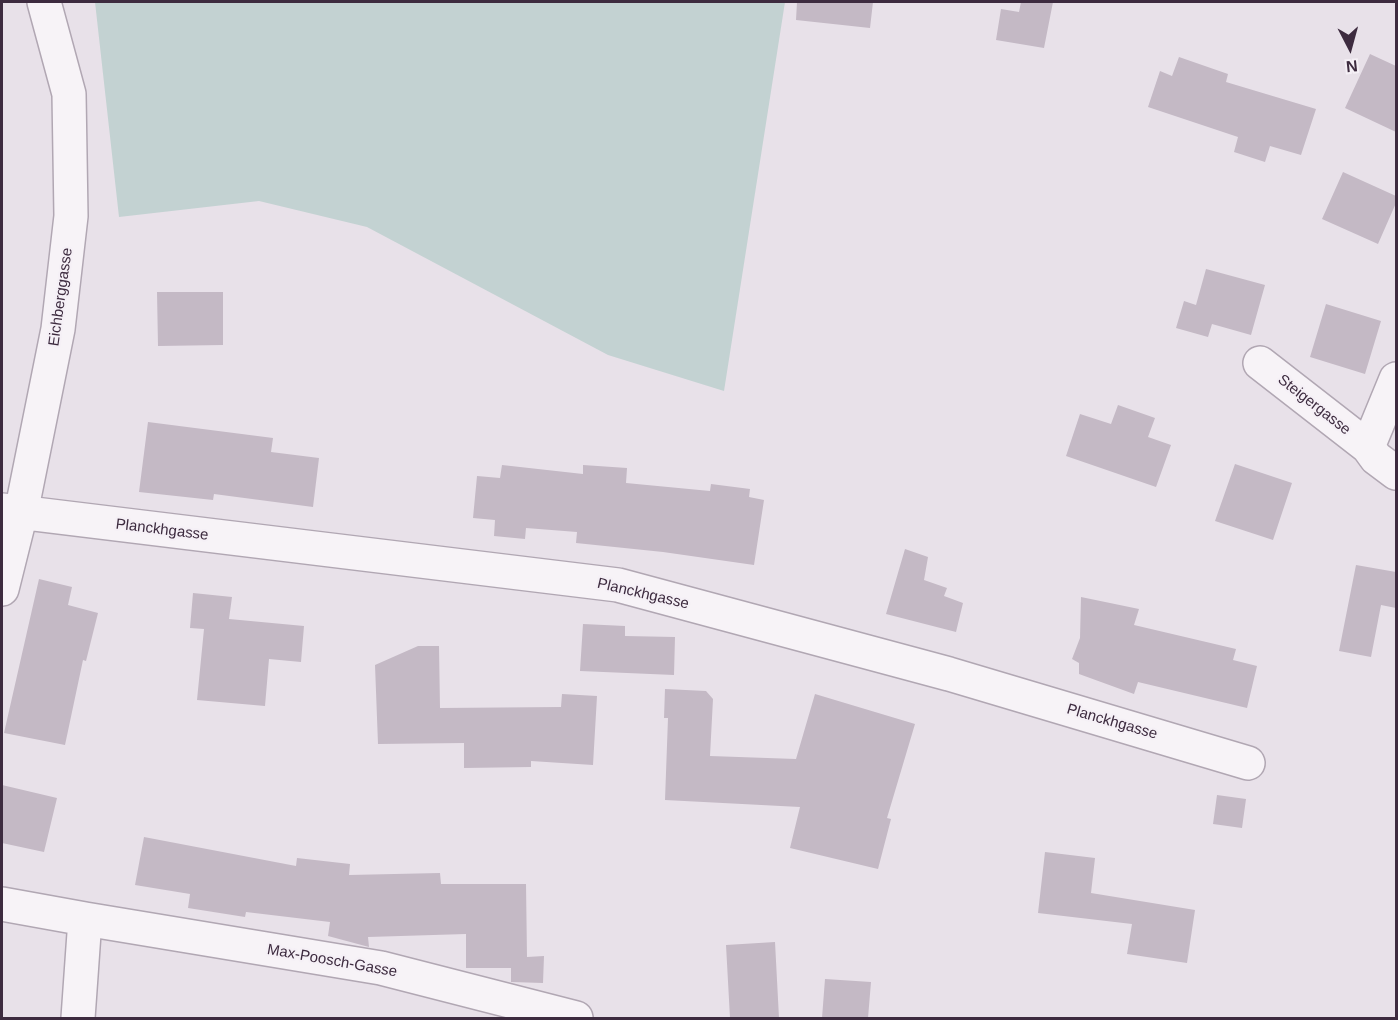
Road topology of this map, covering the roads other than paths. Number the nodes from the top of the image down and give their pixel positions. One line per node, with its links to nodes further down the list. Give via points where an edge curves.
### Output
1 (44, 2): 6 (street, Eichberggasse, via 69,94 71,216 58,329)
2 (1260, 363): 4 (street, Steigergasse)
3 (1396, 379): 4 (street, Steigergasse)
4 (1368, 447): 5 (street, Steigergasse)
5 (1396, 473)
6 (11, 512): 7 (street, Eichberggasse); 8 (street, Planckhgasse, via 618,585 949,674)
7 (2, 590)
8 (1248, 763)
9 (2, 904): 10 (street)
10 (85, 919): 11 (street); 12 (street, Max-Poosch-Gasse, via 381,968)
11 (78, 1018)
12 (576, 1018)

